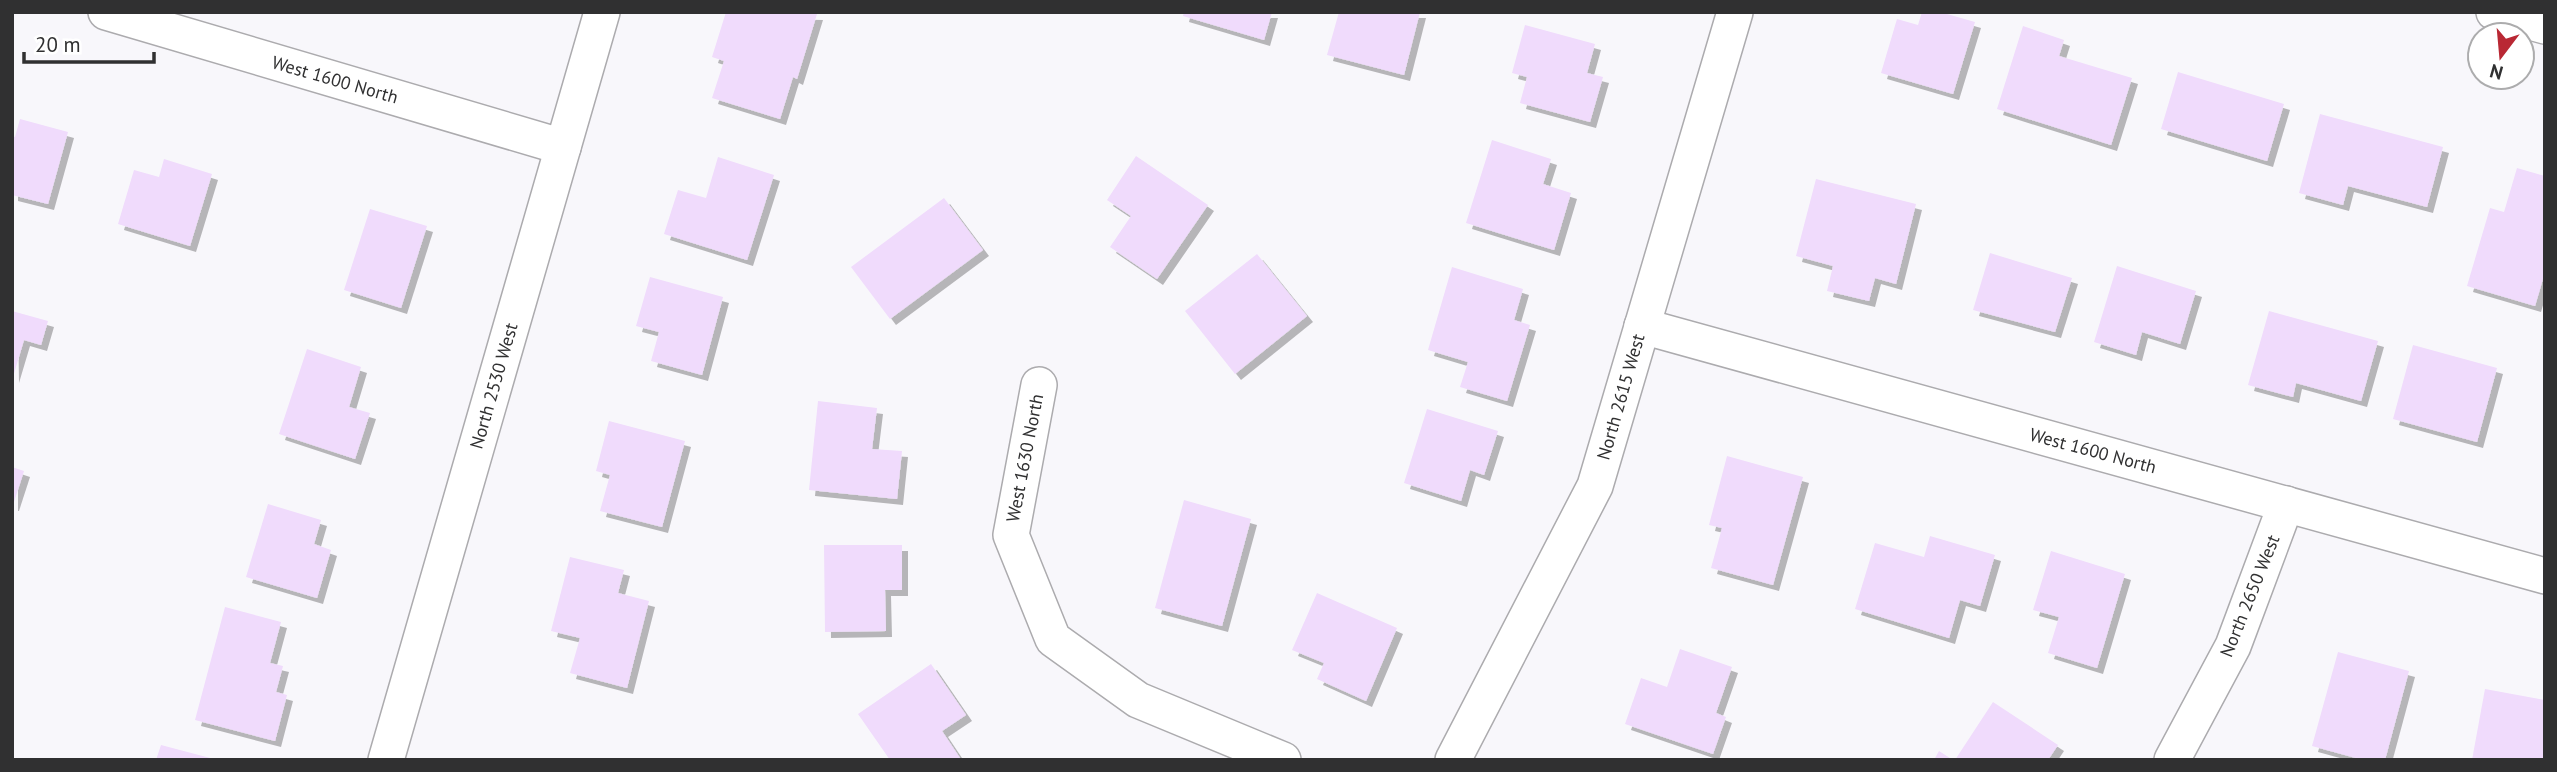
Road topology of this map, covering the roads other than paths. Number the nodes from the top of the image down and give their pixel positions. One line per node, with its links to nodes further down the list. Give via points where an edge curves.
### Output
1 (106, 12): 6 (street, West 1600 North)
2 (602, 12): 6 (street, North 2530 West)
3 (1735, 12): 7 (street, North 2615 West)
4 (2494, 12): 5 (street)
5 (2545, 26)
6 (563, 147): 11 (street, North 2530 West)
7 (1642, 326): 9 (street, West 1600 North); 13 (street, North 2615 West, via 1595,486)
8 (1039, 385): 12 (street, West 1630 North, via 1011,535 1053,639 1138,700)
9 (2286, 504): 10 (street, West 1600 North); 14 (street, North 2650 West, via 2233,646)
10 (2545, 576)
11 (386, 760)
12 (1283, 760)
13 (1453, 760)
14 (2172, 760)

